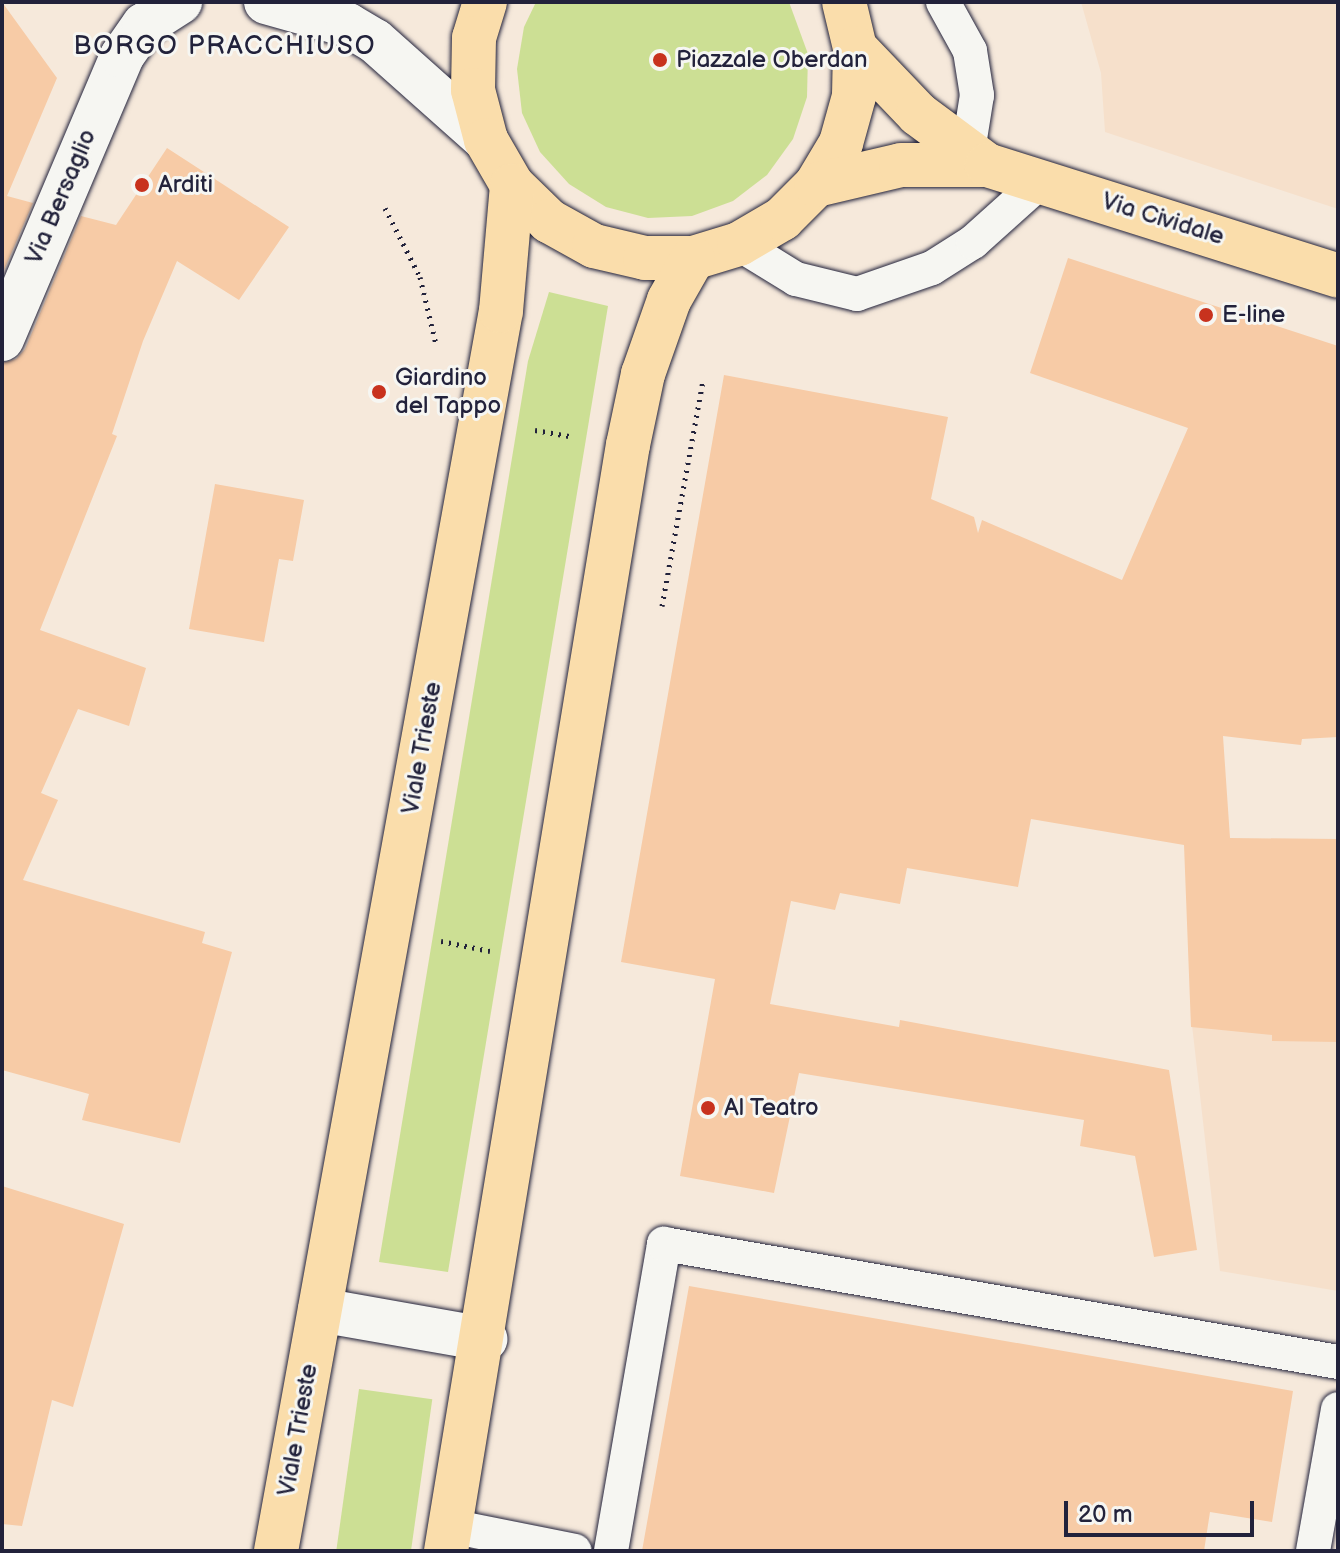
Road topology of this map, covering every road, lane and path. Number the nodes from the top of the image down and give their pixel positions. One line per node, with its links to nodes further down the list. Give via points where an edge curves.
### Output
1 (119, 2): 8 (street, Via Bersaglio)
2 (180, 2): 8 (street, Via Bersaglio, via 151,19)
3 (266, 2): 9 (street, via 348,25 375,41)
4 (485, 2): 9 (main road, via 474,38 473,90)
5 (844, 2): 7 (main road)
6 (943, 2): 10 (lane, via 970,51)
7 (855, 48): 10 (main road, via 918,114); 13 (main road, via 854,96 844,132)
8 (122, 56): 17 (street, Via Bersaglio)
9 (486, 140): 12 (main road)
10 (978, 158): 11 (main road, Via Cividale); 13 (main road, via 901,165)
11 (1041, 181): 14 (lane, via 973,242 932,268 857,294 796,279); 16 (main road, Via Cividale)
12 (512, 185): 15 (main road, via 549,221 594,246 645,258); 22 (main road, Viale Trieste, via 501,311)
13 (816, 185): 14 (main road, via 782,219)
14 (739, 244): 15 (main road)
15 (693, 258): 23 (main road, via 669,300 643,374 628,445)
16 (1338, 276)
17 (2, 339)
18 (531, 430): 19 (path)
19 (586, 439)
20 (433, 939): 21 (path)
21 (500, 953)
22 (320, 1310): 23 (street); 27 (main road, Viale Trieste)
23 (485, 1339): 26 (main road)
24 (1338, 1362): 29 (lane, via 664,1244)
25 (1338, 1409): 30 (lane)
26 (448, 1539): 28 (lane)
27 (276, 1551)
28 (575, 1551)
29 (611, 1551)
30 (1313, 1551)

